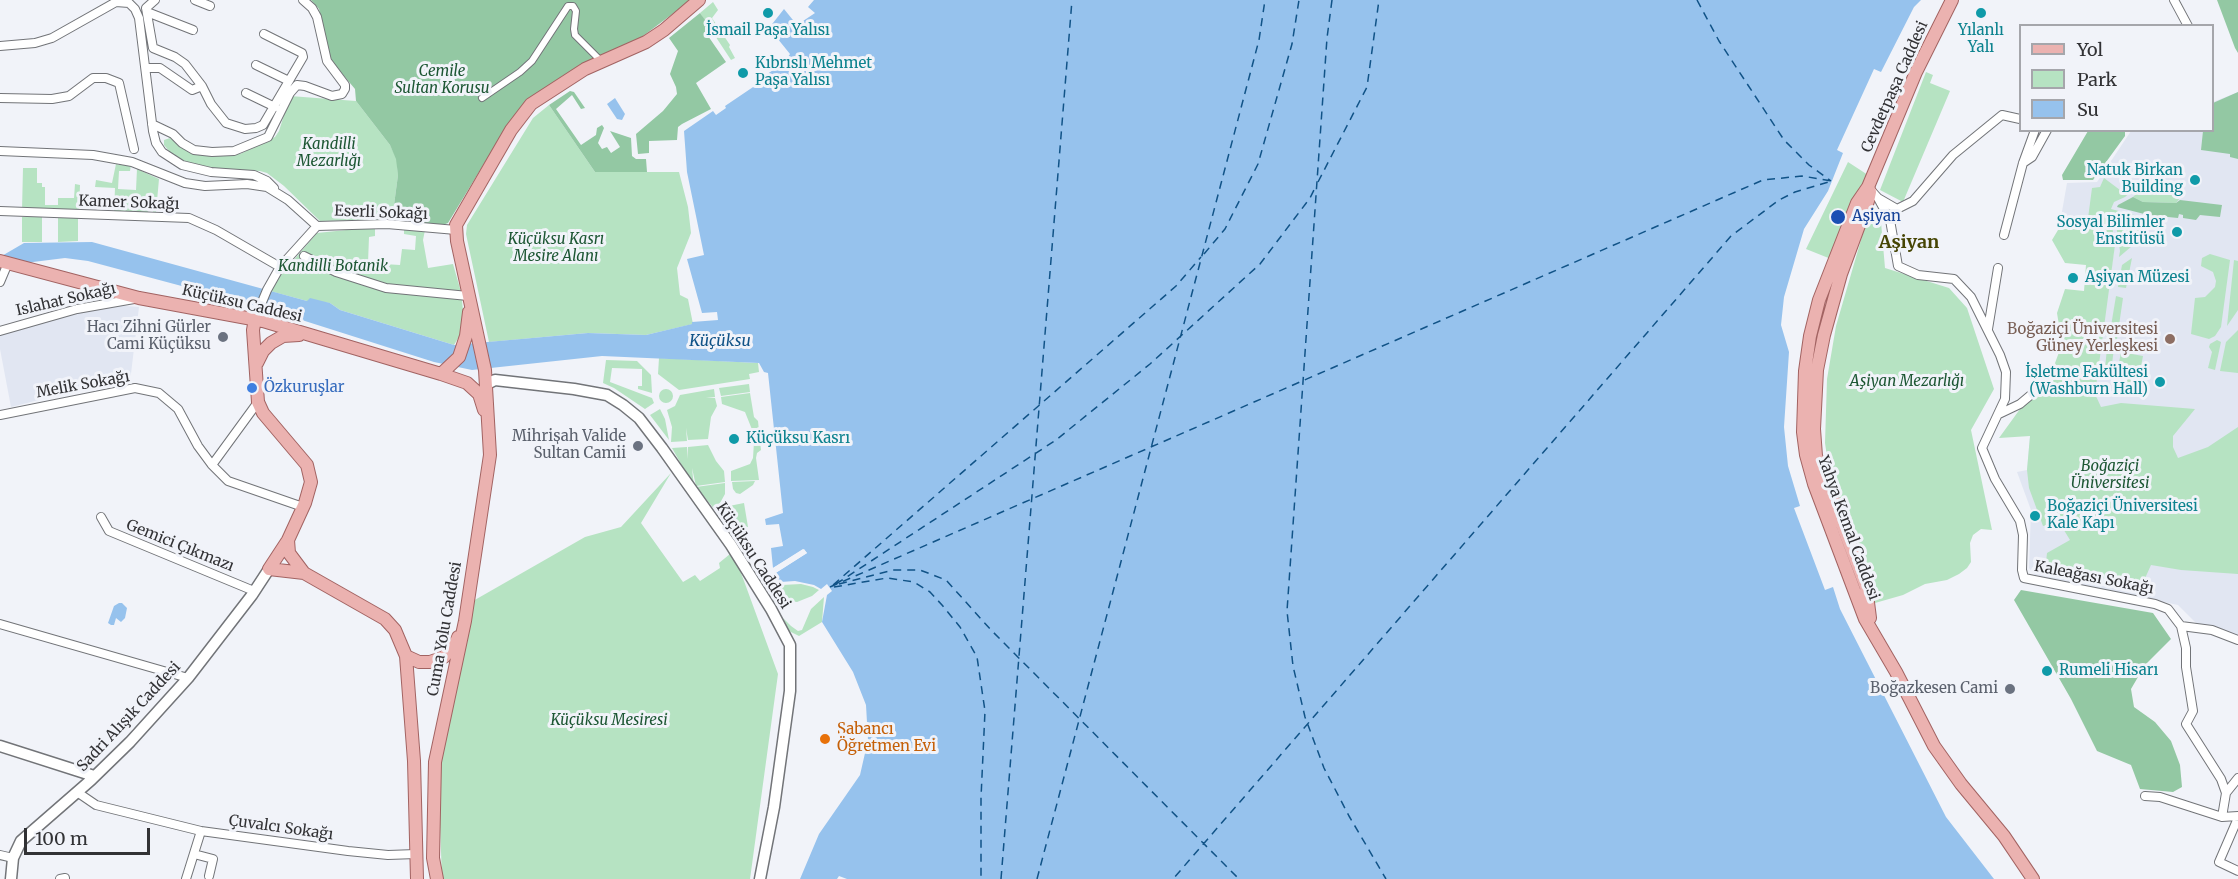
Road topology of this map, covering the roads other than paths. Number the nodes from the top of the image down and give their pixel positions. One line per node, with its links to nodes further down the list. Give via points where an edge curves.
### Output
1 (155, 0): 8 (street, via 146,8)
2 (195, 0): 7 (street)
3 (303, 0): 23 (street, via 317,17 327,61 345,85 342,94 332,96 297,86 268,137 234,151 194,150)
4 (699, 0): 13 (main road, via 655,36)
5 (1952, 0): 29 (main road, Cevdetpaşa Caddesi, via 1916,72)
6 (2174, 0): 9 (street)
7 (210, 6)
8 (147, 12): 10 (street); 17 (street, via 153,48 186,64)
9 (2187, 24)
10 (193, 30)
11 (264, 34): 16 (street, via 302,53)
12 (0, 46): 15 (street, via 52,38 111,4 125,2 139,18)
13 (601, 62): 20 (street, via 575,35 576,11 570,5 532,61); 34 (main road, via 538,99 525,111)
14 (256, 65): 16 (street)
15 (146, 68): 17 (street, via 160,68 192,90); 23 (street)
16 (289, 81): 21 (street)
17 (202, 86): 21 (street, via 226,123 245,129 263,125)
18 (246, 93): 21 (street)
19 (0, 98): 26 (street, via 69,96 93,78 106,78 119,83)
20 (482, 98)
21 (275, 107)
22 (2019, 119): 31 (street, via 2002,115 1953,155 1913,201 1898,208)
23 (152, 123): 30 (street, via 158,148 174,161 201,170 254,175)
24 (2034, 132): 28 (street)
25 (2046, 132): 28 (street, via 2032,157)
26 (134, 149)
27 (0, 152): 30 (street, Eserli Sokağı, via 93,155 132,162 185,183 258,185)
28 (2023, 163): 35 (street)
29 (1868, 187): 31 (street); 90 (main road, Yahya Kemal Caddesi, via 1857,203 1814,318 1805,371 1806,455 1865,619 1934,746)
30 (278, 192): 33 (street, Eserli Sokağı)
31 (1878, 198): 44 (street, via 1890,219 1898,266 1918,275 1954,279 1971,297)
32 (0, 211): 38 (street, Kamer Sokağı, via 189,218)
33 (317, 226): 34 (street, Eserli Sokağı, via 393,224); 38 (street)
34 (456, 230): 42 (main road, Cuma Yolu Caddesi)
35 (2004, 235)
36 (304, 256): 42 (street, via 336,272 386,288)
37 (4, 262): 40 (street); 41 (main road, Küçüksu Caddesi)
38 (280, 267): 43 (street)
39 (1998, 268): 44 (street)
40 (0, 282)
41 (139, 298): 43 (main road, Küçüksu Caddesi, via 238,316 249,323); 45 (street, Islahat Sokağı, via 77,309)
42 (469, 299): 48 (main road, via 466,336 459,357); 49 (main road, Cuma Yolu Caddesi)
43 (256, 320): 46 (main road, Küçüksu Caddesi); 47 (main road)
44 (1988, 329): 53 (street, via 2006,372 2005,399)
45 (0, 331)
46 (307, 335): 47 (main road, via 283,336 263,351); 48 (main road, Küçüksu Caddesi)
47 (257, 364): 51 (main road)
48 (441, 375): 54 (main road, Küçüksu Caddesi, via 467,383 478,394)
49 (491, 382): 54 (main road, Cuma Yolu Caddesi); 89 (street, Küçüksu Caddesi, via 596,393 623,405 639,418 731,545 776,618 790,645 790,691)
50 (2045, 383): 53 (street, via 2020,404)
51 (258, 402): 55 (street); 56 (main road, via 307,465 311,482)
52 (0, 415): 55 (street, Melik Sokağı, via 135,388 159,393 178,409)
53 (1998, 415): 64 (street, Kaleağası Sokağı, via 1982,448 2020,520 2024,578 2155,604 2168,609)
54 (489, 438): 62 (main road, Cuma Yolu Caddesi, via 490,455)
55 (212, 465): 56 (street, Melik Sokağı, via 228,481)
56 (303, 507): 58 (main road)
57 (101, 517): 61 (street, Gemici Çıkmazı, via 109,531)
58 (288, 540): 59 (main road); 60 (main road, via 289,553)
59 (269, 569): 60 (main road); 61 (street, Sadri Alışık Caddesi)
60 (304, 573): 66 (main road, via 385,620)
61 (255, 591): 67 (street, Sadri Alışık Caddesi)
62 (465, 621): 66 (main road, via 444,657 419,662); 70 (main road, Cuma Yolu Caddesi)
63 (0, 624): 67 (street)
64 (2181, 627): 65 (street, via 2212,630); 74 (street, via 2193,711 2186,724)
65 (2238, 640)
66 (406, 656): 69 (main road, Cuma Yolu Caddesi)
67 (188, 678): 71 (street, Sadri Alışık Caddesi)
68 (0, 746): 71 (street)
69 (414, 760): 70 (main road, via 421,757); 80 (main road, Cuma Yolu Caddesi)
70 (435, 762): 88 (main road, Cuma Yolu Caddesi, via 433,849)
71 (94, 777): 73 (street, Sadri Alışık Caddesi)
72 (2238, 778): 74 (street)
73 (77, 792): 78 (street, Çuvalcı Sokağı, via 96,805); 82 (street, Sadri Alışık Caddesi, via 21,841)
74 (2226, 793): 76 (street)
75 (2145, 796): 76 (street)
76 (2222, 817): 77 (street)
77 (2238, 817): 83 (street, via 2219,862)
78 (201, 831): 79 (street); 80 (street, Çuvalcı Sokağı, via 348,851)
79 (194, 854): 84 (street, via 213,859); 86 (street)
80 (416, 854): 87 (main road, Cuma Yolu Caddesi)
81 (0, 855): 82 (street)
82 (13, 858): 85 (street, Sadri Alışık Caddesi)
83 (2238, 871)
84 (208, 876)
85 (11, 879)
86 (186, 879)
87 (417, 879)
88 (437, 879)
89 (760, 879)
90 (2033, 879)

